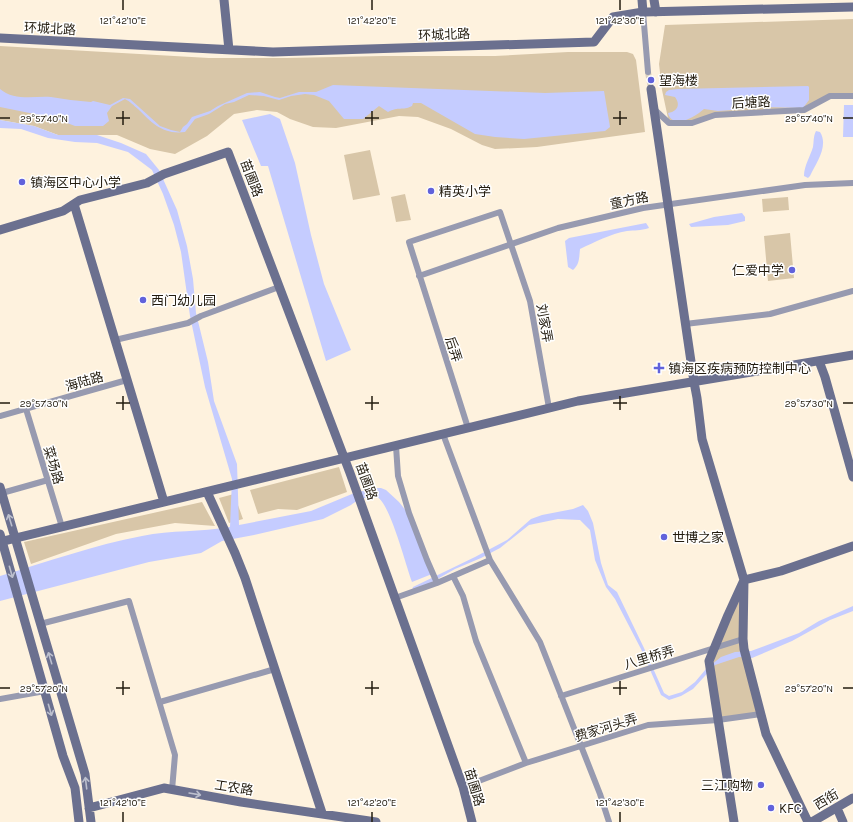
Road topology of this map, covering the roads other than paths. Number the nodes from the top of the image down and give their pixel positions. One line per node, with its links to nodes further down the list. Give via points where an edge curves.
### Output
1 (224, 0): 8 (street)
2 (642, 0): 5 (street)
3 (654, 0): 6 (street)
4 (853, 7): 6 (street, 环城北路)
5 (643, 12): 6 (street, 环城北路); 8 (street, 环城北路, via 613,17 594,42 273,52); 9 (street)
6 (656, 12)
7 (0, 38): 8 (street, 环城北路)
8 (229, 50)
9 (648, 72)
10 (651, 89): 12 (street)
11 (853, 96): 12 (street, 后塘路, via 830,96 804,110 715,115 692,123 669,123)
12 (654, 109): 15 (street)
13 (853, 183): 15 (street, 童方路, via 805,185)
14 (74, 204): 16 (street, via 63,211); 19 (street, 苗圃路, via 80,200 147,183 164,174 228,152); 22 (street)
15 (668, 204): 17 (street, 童方路, via 558,228); 21 (street)
16 (0, 230)
17 (512, 244): 18 (street, 童方路); 18 (street, 刘家弄, via 500,212 409,242); 27 (street, 刘家弄, via 530,301)
18 (419, 276): 30 (street, 后弄)
19 (279, 287): 22 (street, via 188,323); 33 (street, 苗圃路)
20 (853, 291): 21 (street, via 770,314)
21 (685, 324): 26 (street)
22 (115, 340): 25 (street)
23 (853, 355): 24 (street)
24 (819, 361): 26 (street); 34 (street)
25 (127, 380): 28 (street, 海陆路); 38 (street)
26 (694, 382): 27 (street); 45 (street, via 702,440)
27 (549, 408): 30 (street)
28 (26, 409): 29 (street, 海陆路); 35 (street, 菜场路)
29 (0, 416)
30 (468, 428): 31 (street)
31 (443, 434): 32 (street); 43 (street)
32 (396, 446): 33 (street); 46 (street, via 398,476 413,523)
33 (344, 458): 37 (street); 47 (street, 苗圃路)
34 (853, 477)
35 (48, 480): 36 (street); 39 (street, 菜场路)
36 (1, 490): 40 (street, one-way to 36)
37 (207, 492): 38 (street); 51 (street, via 245,578)
38 (164, 502): 39 (street)
39 (62, 527): 40 (street)
40 (15, 538): 41 (street); 48 (street)
41 (1, 539): 52 (street, one-way to 52)
42 (853, 546): 45 (street, via 781,571)
43 (490, 560): 44 (street); 53 (street, via 540,642)
44 (454, 576): 46 (street); 59 (street, via 463,596 476,641)
45 (744, 580): 49 (street); 50 (street)
46 (437, 583): 47 (street)
47 (395, 598): 60 (street, 苗圃路)
48 (40, 624): 55 (street, via 129,601); 63 (street, one-way to 48, via 85,774)
49 (743, 638): 50 (street, 八里桥弄); 56 (street)
50 (715, 648): 53 (street, 八里桥弄); 57 (street, via 709,661)
51 (275, 669): 55 (street); 65 (street)
52 (45, 692): 54 (street); 66 (street, one-way to 66, via 75,788)
53 (561, 696): 58 (street)
54 (0, 699)
55 (160, 702): 61 (street, via 175,755)
56 (761, 714): 57 (street, 费家河头弄); 72 (street, via 766,734)
57 (718, 720): 58 (street, 费家河头弄, via 648,725); 71 (street)
58 (581, 746): 59 (street, 费家河头弄); 70 (street)
59 (526, 763): 60 (street, 费家河头弄)
60 (463, 787): 69 (street, 苗圃路)
61 (172, 790): 63 (street, 工农路, via 164,788); 65 (street, 工农路, one-way to 65)
62 (853, 798): 64 (street, 西街)
63 (89, 808): 67 (street)
64 (837, 808): 73 (street, 西街); 74 (street)
65 (322, 813): 68 (street, 工农路)
66 (79, 822)
67 (91, 822)
68 (376, 822)
69 (472, 822)
70 (609, 822)
71 (734, 822)
72 (808, 822)
73 (812, 822)
74 (843, 822)

